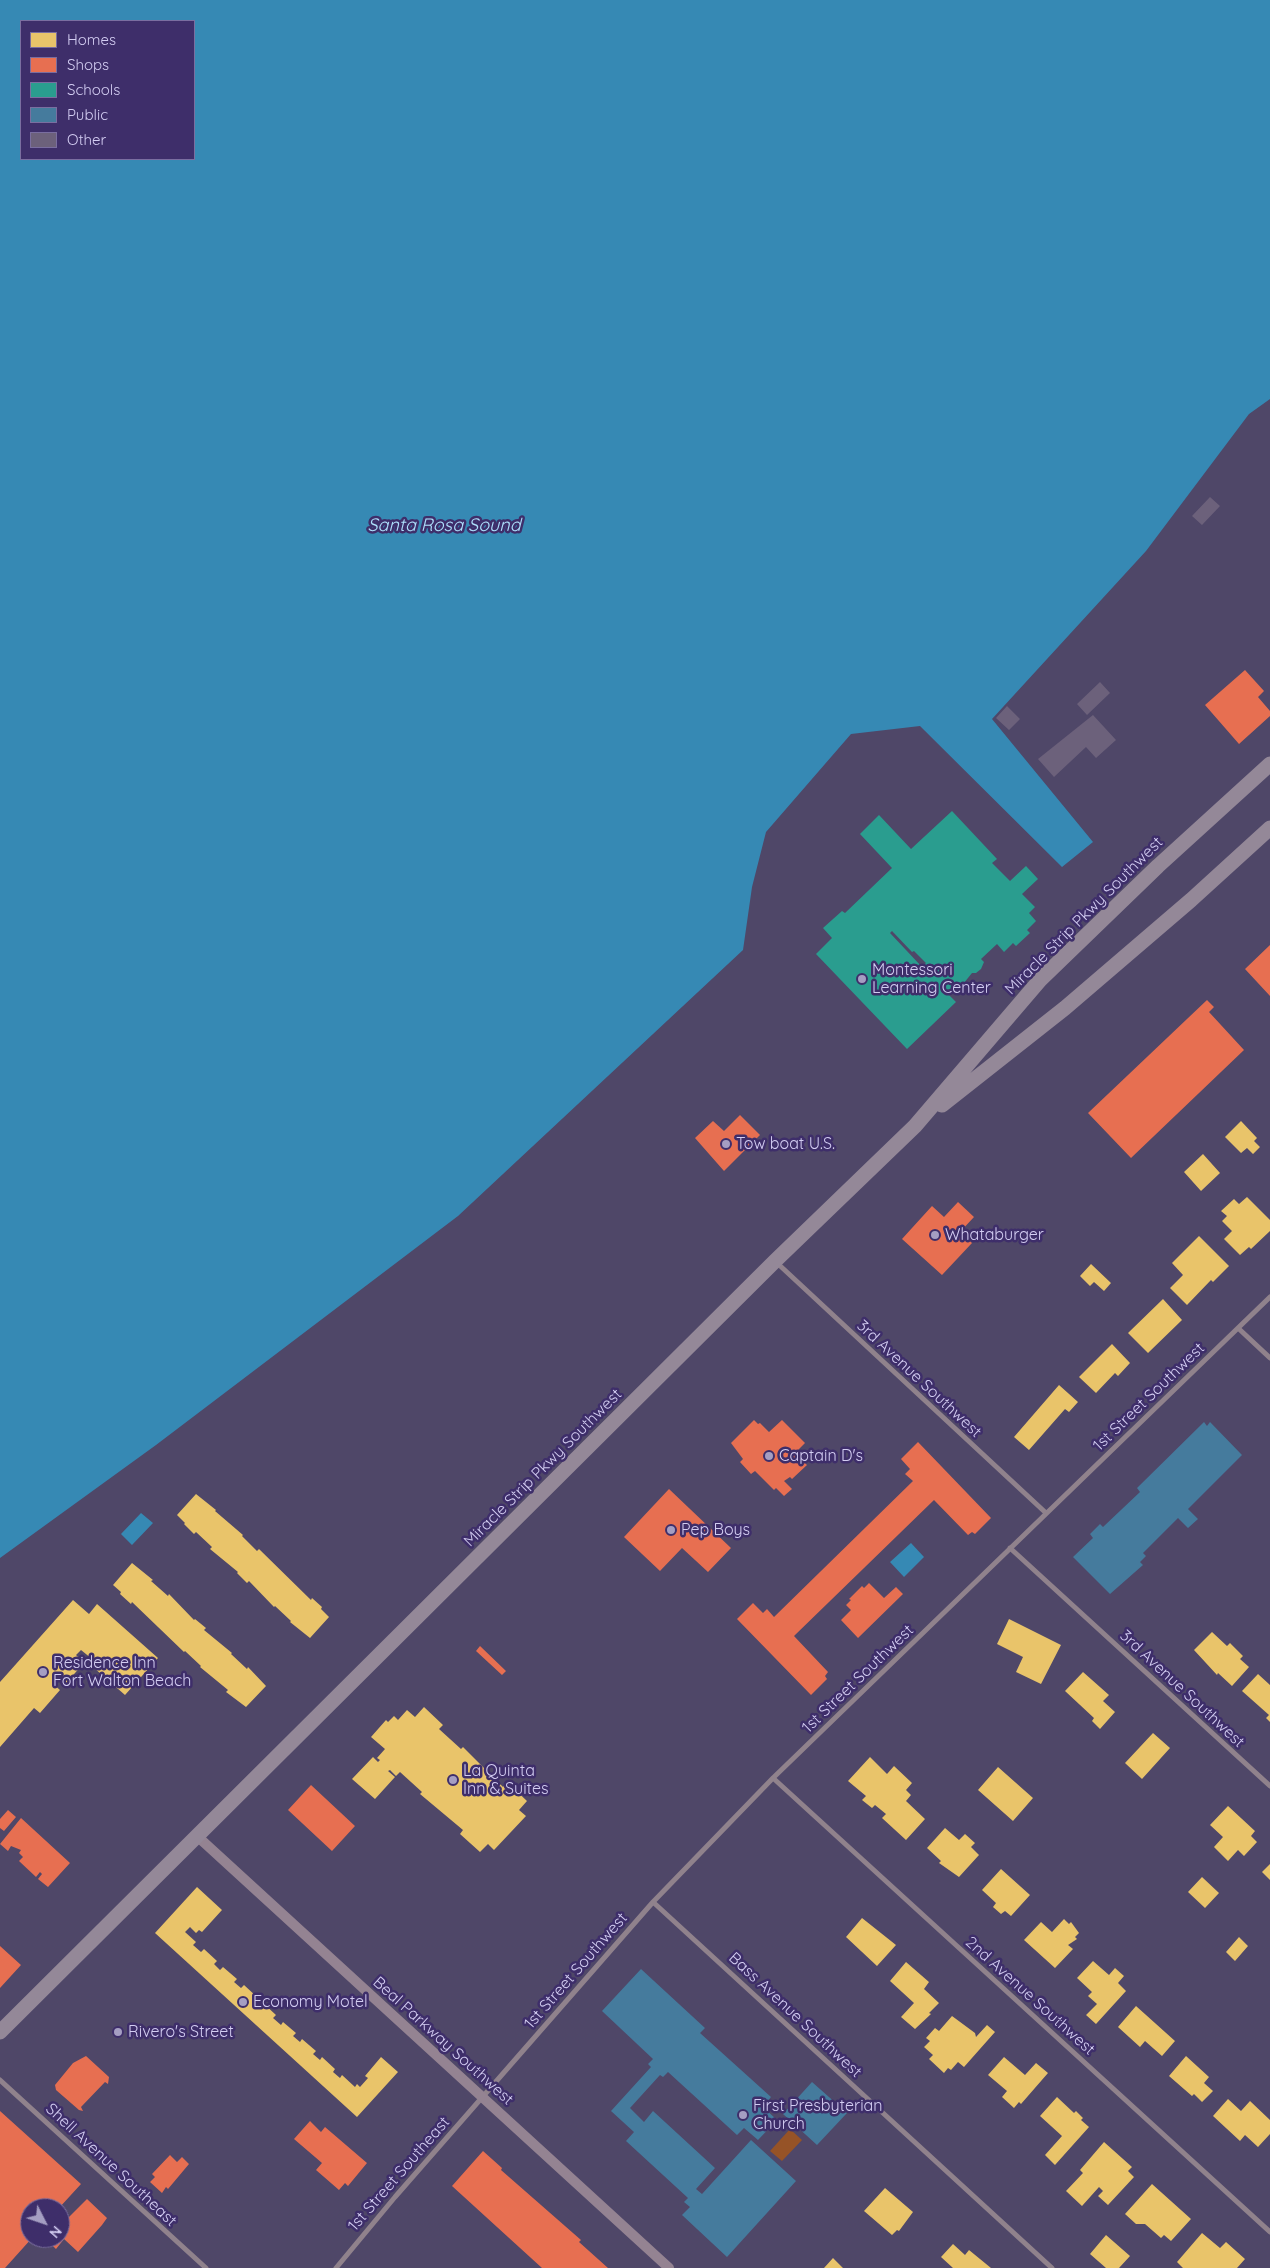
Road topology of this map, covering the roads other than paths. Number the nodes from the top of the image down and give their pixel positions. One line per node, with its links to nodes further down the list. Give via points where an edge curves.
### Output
1 (1270, 764): 3 (highway, Miracle Strip Pkwy Southwest, via 1040,980)
2 (1270, 828): 3 (highway, Miracle Strip Pkwy Southwest, via 1065,1008)
3 (915, 1126): 4 (highway, Miracle Strip Pkwy Southwest)
4 (775, 1261): 8 (street, 3rd Avenue Southwest); 12 (highway, Miracle Strip Pkwy Southwest)
5 (1270, 1297): 6 (street, 1st Street Southwest)
6 (1238, 1328): 7 (street); 8 (street, 1st Street Southwest)
7 (1270, 1358)
8 (1046, 1514): 9 (street, 1st Street Southwest)
9 (1010, 1548): 10 (street, 1st Street Southwest); 11 (street, 3rd Avenue Southwest)
10 (774, 1778): 13 (street, 1st Street Southwest); 17 (street, 2nd Avenue Southwest)
11 (1270, 1786)
12 (197, 1836): 14 (highway, Miracle Strip Pkwy Southwest); 16 (main road, Beal Parkway Southwest)
13 (653, 1902): 16 (street, 1st Street Southwest); 21 (street, Bass Avenue Southwest)
14 (0, 2032)
15 (0, 2080): 18 (street, Shell Avenue Southeast)
16 (482, 2097): 19 (street, 1st Street Southeast); 20 (main road, Beal Parkway Southwest)
17 (1270, 2232)
18 (206, 2268)
19 (336, 2268)
20 (669, 2268)
21 (1052, 2268)

